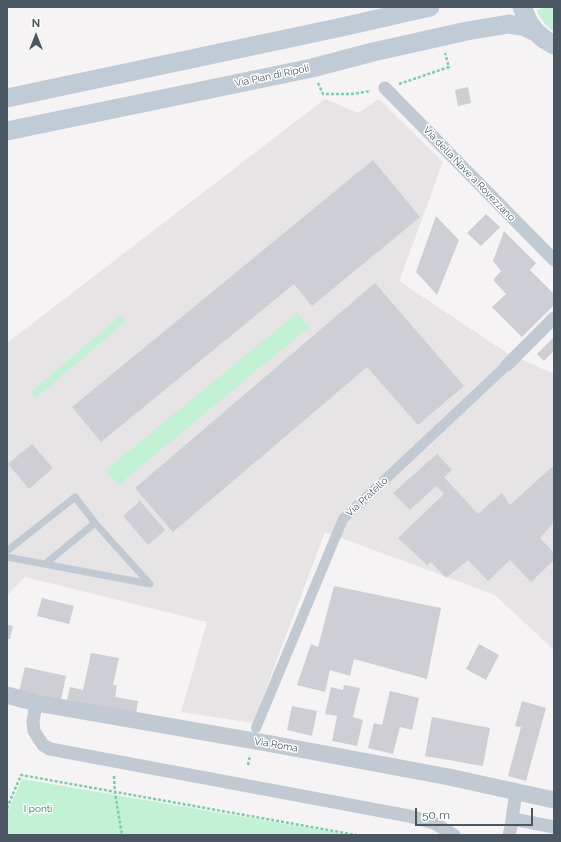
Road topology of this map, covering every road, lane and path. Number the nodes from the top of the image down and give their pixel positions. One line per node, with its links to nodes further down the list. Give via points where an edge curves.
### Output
1 (430, 7): 6 (main road)
2 (522, 7): 3 (main road, Via Pian di Ripoli)
3 (536, 32): 4 (main road, Via Pian di Ripoli); 7 (main road, Via Pian di Ripoli, via 525,26 509,24 467,31 312,68)
4 (553, 45)
5 (385, 88): 8 (street, Via della Nave a Rovezzano)
6 (7, 98)
7 (7, 131)
8 (554, 260)
9 (554, 318): 10 (street, Via Pratello)
10 (507, 365): 17 (street, Via Pratello, via 343,519)
11 (95, 523): 12 (lane, via 75,497); 14 (lane); 14 (lane, via 150,584)
12 (7, 551)
13 (7, 557): 14 (lane)
14 (45, 564)
15 (7, 695): 16 (street, Via Roma)
16 (36, 702): 18 (street, via 33,727 43,745); 19 (street, Via Roma)
17 (256, 728)
18 (114, 761): 20 (path); 27 (street, via 409,816 434,823)
19 (516, 791): 21 (street, Via Roma); 23 (street)
20 (115, 793): 22 (path, via 21,775); 25 (path); 26 (path)
21 (554, 800)
22 (7, 808)
23 (513, 820): 24 (street); 28 (street)
24 (554, 827)
25 (122, 835)
26 (356, 835)
27 (454, 835)
28 (509, 835)

